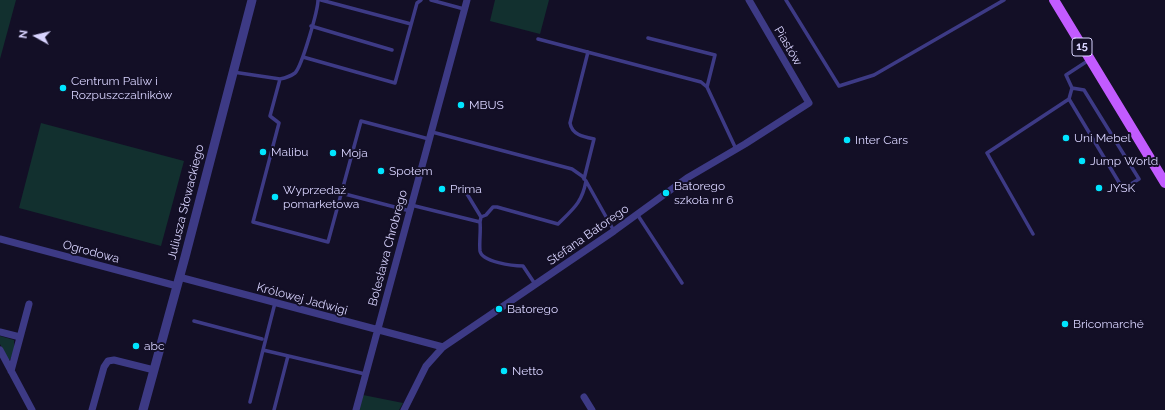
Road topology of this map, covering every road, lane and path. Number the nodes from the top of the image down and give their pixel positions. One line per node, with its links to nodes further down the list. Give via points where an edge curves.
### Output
1 (252, 0): 20 (street, Juliusza Słowackiego)
2 (318, 0): 13 (lane)
3 (321, 0): 12 (lane)
4 (421, 0): 12 (lane, via 417,3)
5 (431, 0): 11 (lane)
6 (467, 0): 11 (street, Bolesława Chrobrego)
7 (749, 0): 25 (street, Piastów)
8 (786, 0): 9 (lane, via 839,86 874,75)
9 (1004, 0)
10 (1054, 0): 19 (main road, 15)
11 (464, 9): 26 (street, Bolesława Chrobrego)
12 (411, 24): 18 (lane, via 395,82)
13 (311, 26): 16 (lane); 18 (lane)
14 (648, 38): 22 (lane, via 715,55)
15 (538, 39): 17 (lane)
16 (392, 50)
17 (588, 52): 22 (lane, via 698,80); 29 (lane, via 570,123 570,128 575,133 594,139)
18 (303, 57): 21 (lane, via 296,72)
19 (1090, 59): 23 (lane, via 1066,75); 30 (main road, 15)
20 (232, 72): 21 (lane); 40 (street, Juliusza Słowackiego)
21 (280, 79): 32 (lane, via 270,116 278,123 252,222 328,242)
22 (707, 87): 28 (lane)
23 (1072, 88): 24 (lane); 24 (lane, via 1084,90 1139,179 1123,190)
24 (1069, 99): 38 (lane, via 987,152)
25 (809, 103): 28 (street, Stefana Batorego)
26 (431, 132): 27 (street, Bolesława Chrobrego); 29 (lane, via 566,167)
27 (428, 139): 32 (lane, via 361,121); 33 (street, Bolesława Chrobrego)
28 (736, 150): 34 (street, Stefana Batorego, via 687,178)
29 (585, 180): 35 (lane, via 579,203 558,224 497,207 493,207); 37 (lane)
30 (1165, 183)
31 (464, 189): 35 (lane)
32 (341, 193): 33 (lane)
33 (411, 208): 36 (lane); 46 (street, Bolesława Chrobrego)
34 (637, 214): 37 (street, Stefana Batorego); 41 (lane)
35 (482, 217): 36 (lane)
36 (480, 222): 42 (lane, via 480,252 483,257 523,266)
37 (614, 231): 42 (street, Stefana Batorego)
38 (1033, 234)
39 (0, 240): 40 (street, Ogrodowa)
40 (178, 282): 43 (street, Królowej Jadwigi); 54 (street, Juliusza Słowackiego)
41 (682, 283)
42 (535, 284): 50 (street, Stefana Batorego)
43 (275, 303): 46 (street, Królowej Jadwigi); 52 (lane)
44 (28, 304): 48 (street)
45 (194, 320): 49 (lane)
46 (377, 329): 50 (street, Królowej Jadwigi); 56 (street, Bolesława Chrobrego)
47 (0, 332): 48 (street)
48 (20, 338): 55 (street)
49 (262, 339)
50 (443, 347): 64 (street, Stefana Batorego, via 426,366)
51 (0, 350): 55 (street)
52 (263, 350): 53 (lane); 58 (lane)
53 (288, 356): 56 (lane); 62 (lane)
54 (154, 370): 60 (street, via 114,360 108,361); 61 (street, Juliusza Słowackiego)
55 (11, 371): 59 (street)
56 (365, 374): 63 (street, Bolesława Chrobrego)
57 (584, 397): 65 (street)
58 (250, 402)
59 (32, 410)
60 (92, 410)
61 (143, 410)
62 (274, 410)
63 (356, 410)
64 (404, 410)
65 (592, 410)

